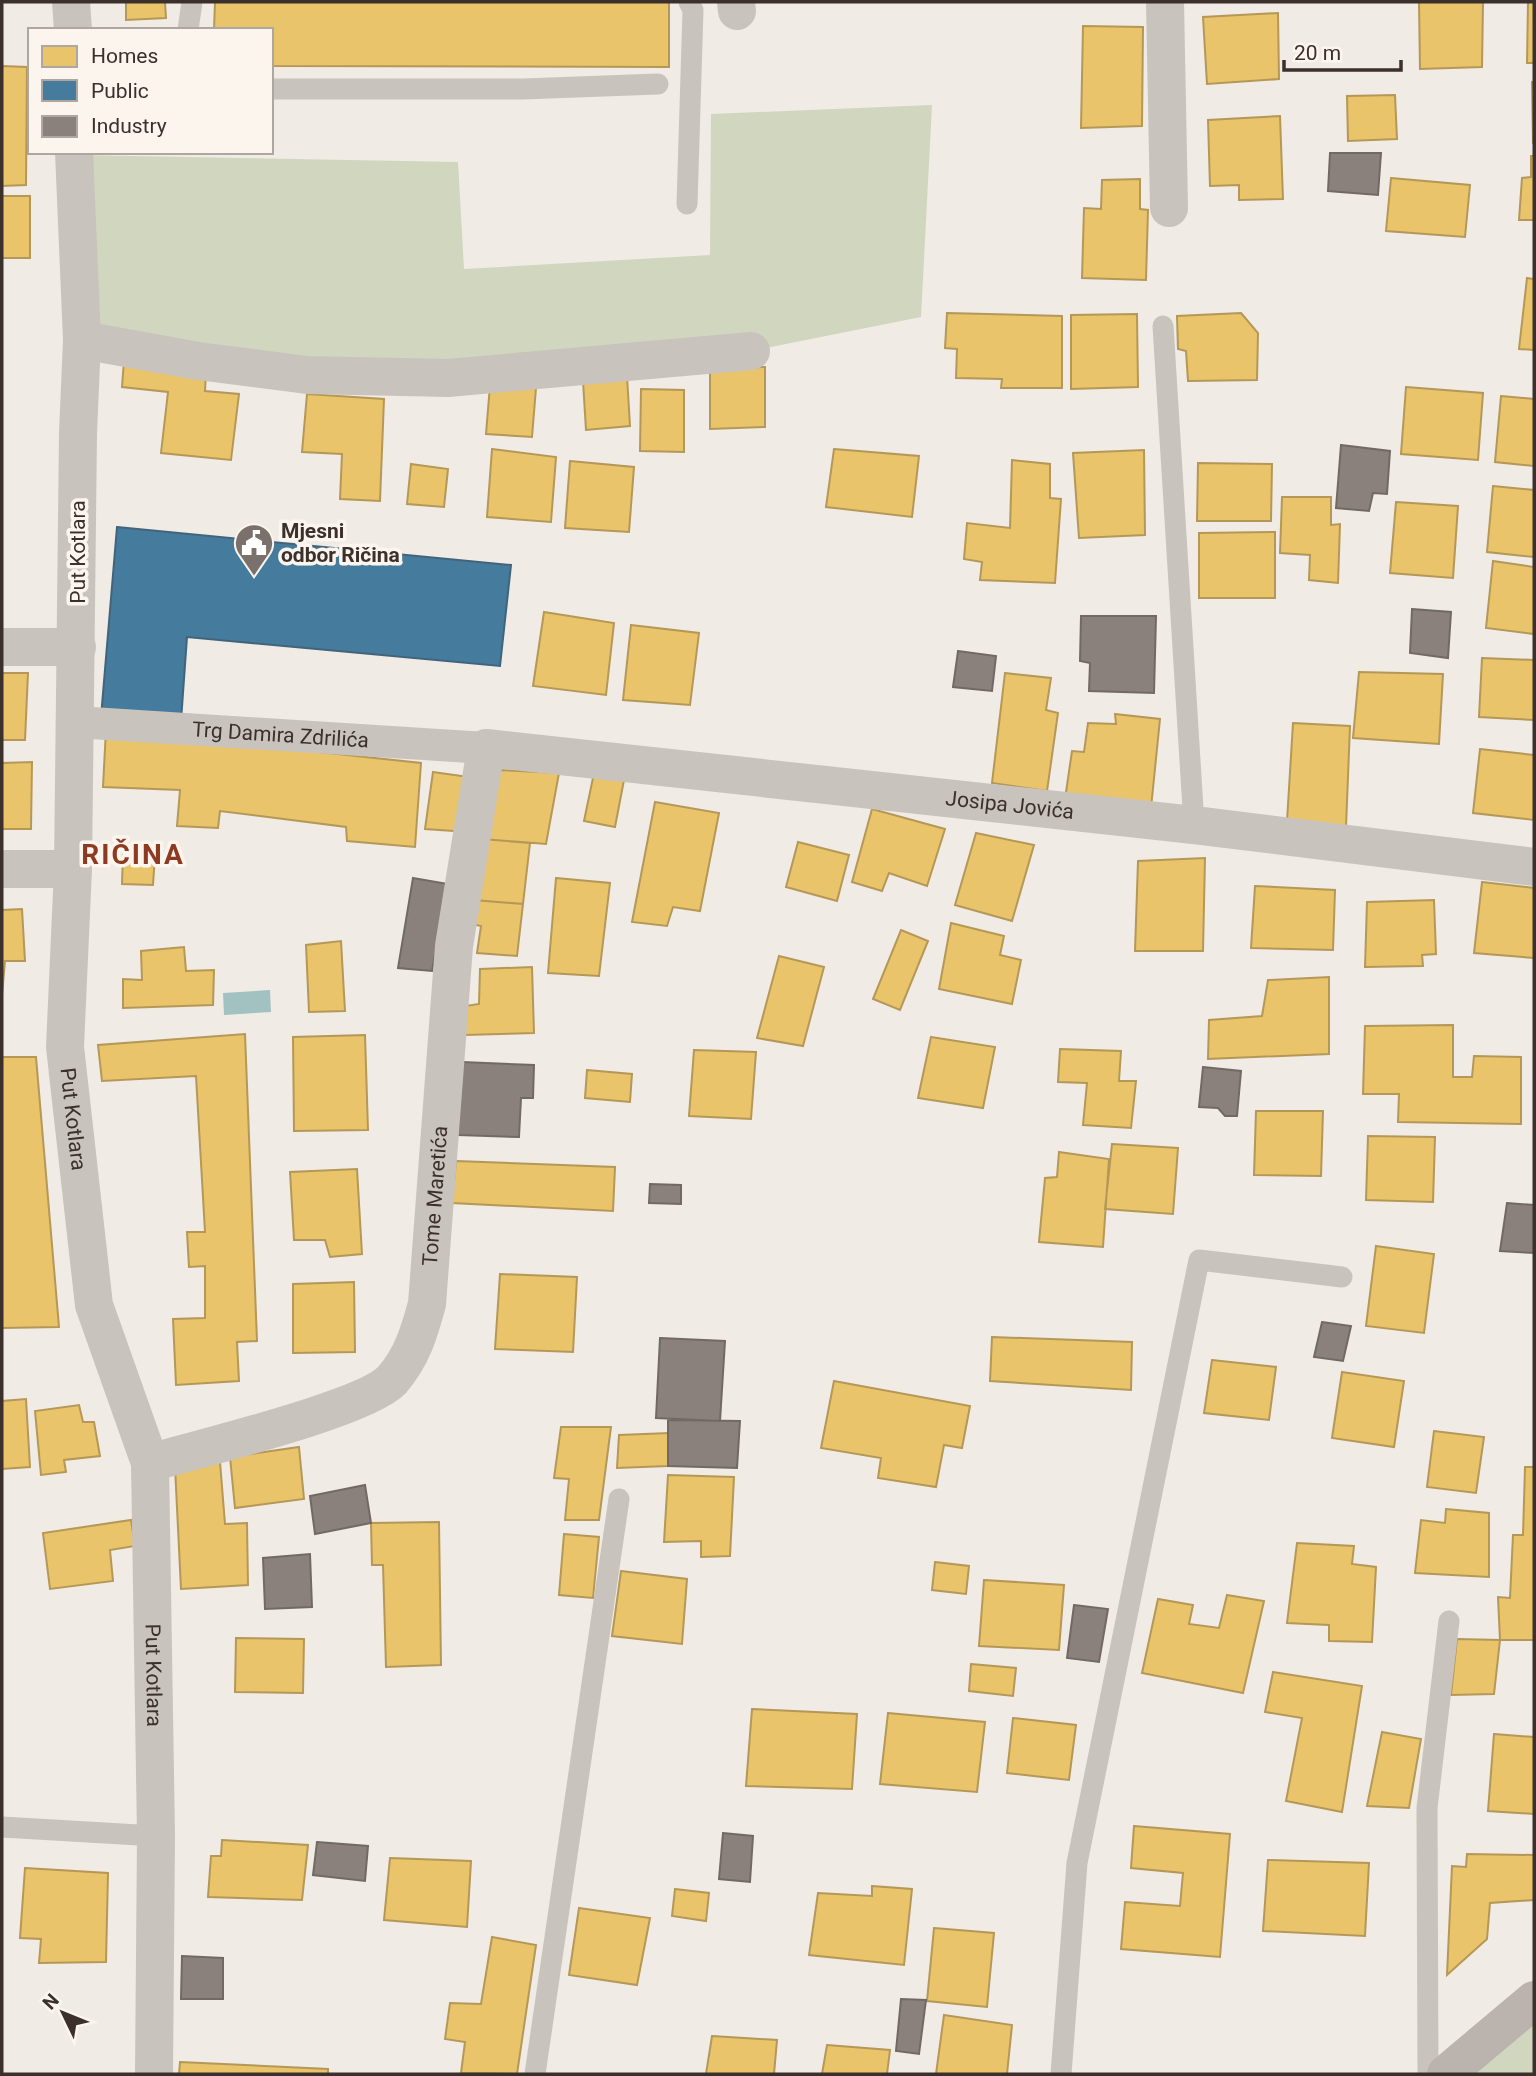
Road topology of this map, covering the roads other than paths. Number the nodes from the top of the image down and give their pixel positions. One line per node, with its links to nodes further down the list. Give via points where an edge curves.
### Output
1 (71, 2): 5 (street)
2 (192, 2): 6 (lane)
3 (689, 2): 10 (lane, via 693,10)
4 (1165, 2): 11 (street)
5 (73, 28)
6 (188, 28)
7 (658, 84): 8 (lane)
8 (273, 89)
9 (74, 154): 13 (street, Put Kotlara)
10 (687, 204)
11 (1169, 208)
12 (1163, 326): 19 (lane)
13 (82, 340): 14 (street, via 307,374 435,378); 16 (street, Put Kotlara)
14 (751, 351)
15 (2, 647): 16 (street)
16 (77, 647): 17 (street, Put Kotlara)
17 (76, 722): 18 (street, Trg Damira Zdrilića); 22 (street, Put Kotlara)
18 (486, 748): 19 (street, Josipa Jovića); 24 (street, Tome Maretića, via 454,946 427,1304 416,1345 390,1382 355,1403)
19 (1194, 825): 20 (street, Josipa Jovića)
20 (1534, 867)
21 (2, 869): 22 (street)
22 (73, 869): 24 (street, Put Kotlara, via 65,1047 94,1305)
23 (1342, 1277): 32 (lane, via 1199,1260 1077,1863)
24 (150, 1463): 28 (street, Put Kotlara)
25 (619, 1499): 31 (lane)
26 (1449, 1621): 33 (lane, via 1427,1808)
27 (2, 1827): 28 (lane)
28 (156, 1836): 30 (street, Put Kotlara)
29 (1534, 2000): 34 (main road)
30 (153, 2074)
31 (535, 2074)
32 (1061, 2074)
33 (1428, 2074)
34 (1446, 2074)

